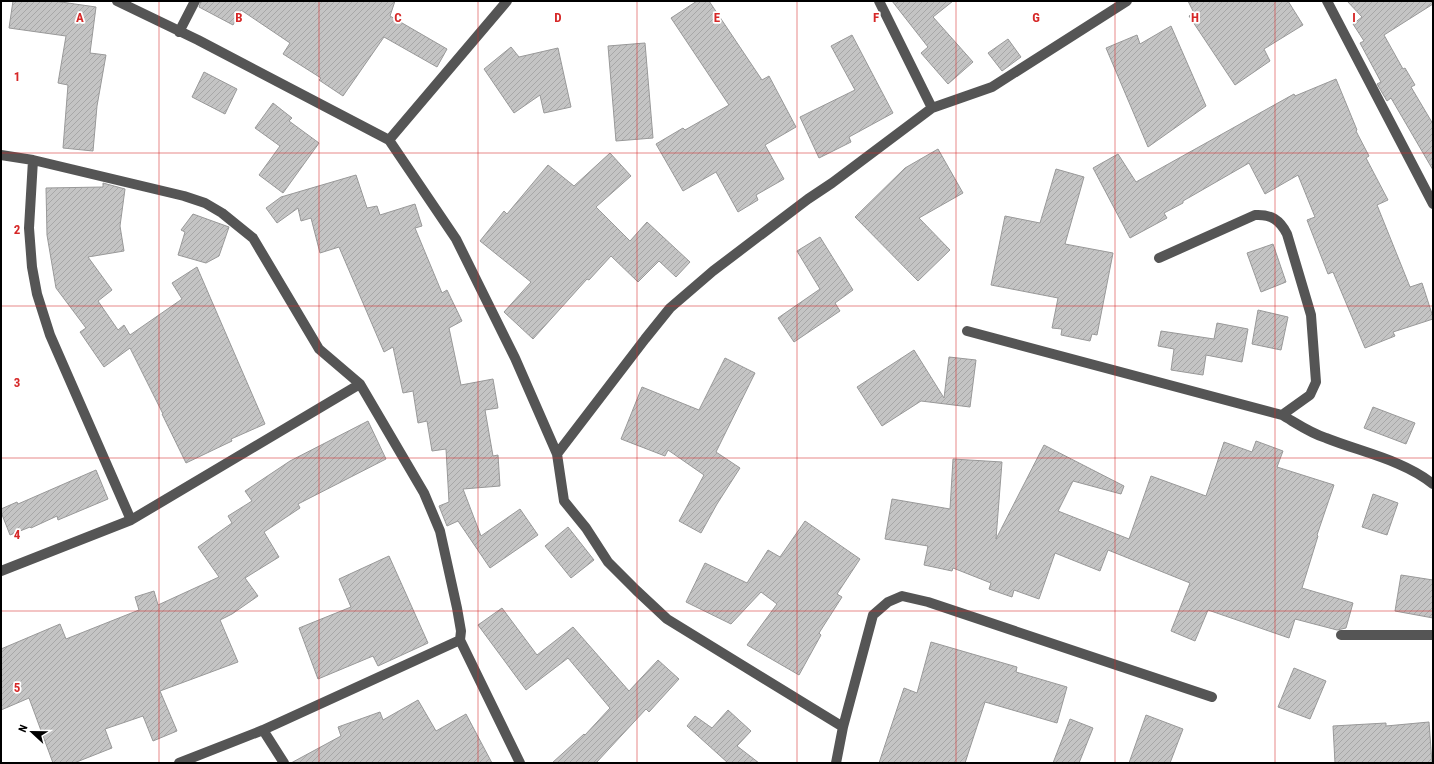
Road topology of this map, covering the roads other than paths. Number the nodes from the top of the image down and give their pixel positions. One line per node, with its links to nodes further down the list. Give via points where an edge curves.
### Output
1 (116, 1): 7 (street)
2 (195, 1): 7 (street)
3 (506, 1): 9 (street)
4 (879, 1): 8 (street)
5 (1126, 1): 8 (street, via 992,86)
6 (1327, 1): 12 (street)
7 (180, 32): 9 (street)
8 (932, 108): 17 (street, via 808,199 670,308)
9 (389, 140): 17 (street, via 456,239 515,358)
10 (1, 155): 11 (street)
11 (33, 160): 15 (street, via 184,196 205,203 222,213 253,238 319,349); 19 (street, via 29,228 37,294 50,335)
12 (1433, 204)
13 (1158, 258): 16 (street, via 1255,215 1264,214 1282,224 1311,315 1316,382 1310,395)
14 (967, 331): 16 (street)
15 (360, 384): 19 (street); 23 (street, via 424,493 440,531 457,608)
16 (1282, 415): 18 (street, via 1324,438 1396,463 1422,475)
17 (557, 454): 25 (street, via 564,501 586,528 608,562 636,590 668,619)
18 (1433, 484)
19 (130, 520): 20 (street)
20 (1, 571)
21 (1341, 635): 22 (street)
22 (1433, 635)
23 (460, 640): 26 (street); 29 (street)
24 (1212, 697): 25 (street, via 928,602 902,596 888,602 873,616)
25 (843, 728): 30 (street)
26 (263, 730): 27 (street); 28 (street)
27 (179, 763)
28 (284, 763)
29 (520, 763)
30 (836, 763)

